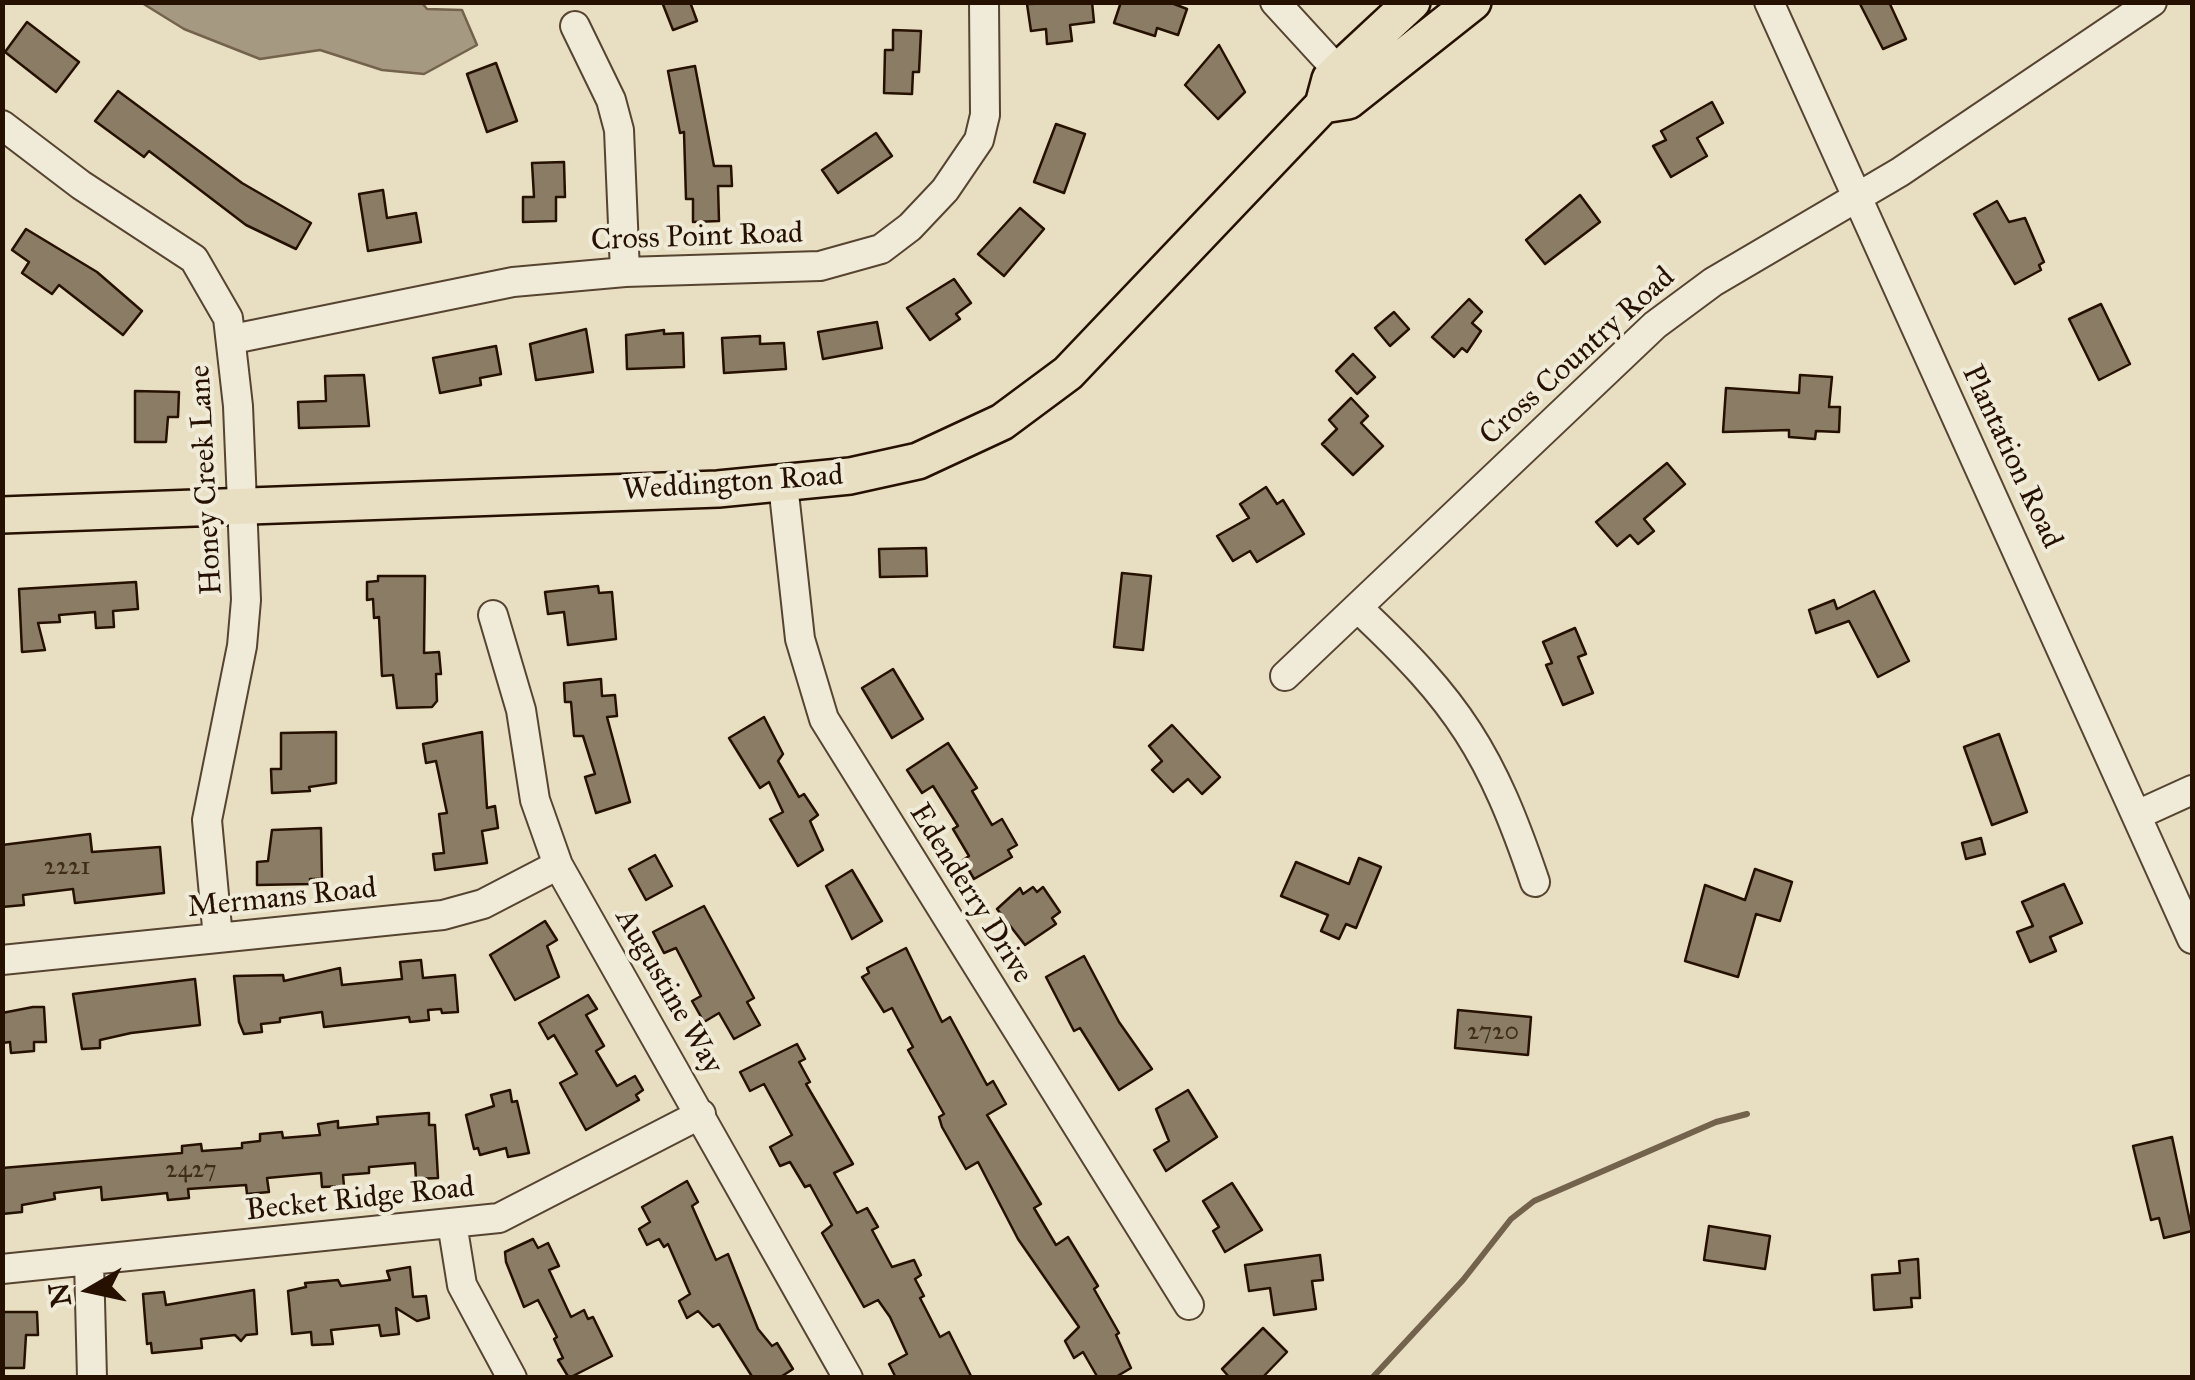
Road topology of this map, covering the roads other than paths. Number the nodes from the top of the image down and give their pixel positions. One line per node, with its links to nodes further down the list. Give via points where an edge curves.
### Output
1 (984, 2): 11 (street, Cross Point Road, via 985,115 979,140 946,190 896,240 820,266)
2 (1275, 2): 8 (street)
3 (1412, 2): 8 (main road, Weddington Road)
4 (1473, 2): 8 (main road, Weddington Road)
5 (1768, 2): 10 (street, Plantation Road)
6 (2152, 2): 10 (street, Cross Country Road)
7 (576, 26): 11 (street, via 619,130)
8 (1348, 81): 13 (main road, Weddington Road, via 1348,101 1323,105 1104,338 1035,400 918,461)
9 (2, 126): 12 (street, Honey Creek Lane, via 194,260 217,292)
10 (1859, 198): 16 (street, Cross Country Road, via 1713,282 1655,325); 20 (street, Plantation Road)
11 (625, 272): 12 (street, Cross Point Road, via 513,282)
12 (233, 339): 14 (street, Honey Creek Lane)
13 (784, 484): 14 (main road, Weddington Road); 30 (street, Edenderry Drive, via 800,638 824,719)
14 (239, 507): 15 (main road, Weddington Road); 23 (street, Honey Creek Lane, via 243,630 207,820)
15 (2, 515)
16 (1359, 609): 18 (street, Cross Country Road); 22 (street, via 1467,725 1511,810)
17 (493, 615): 21 (street, Augustine Way, via 522,710 535,800)
18 (1285, 676)
19 (2192, 790): 20 (street)
20 (2137, 815): 24 (street, Plantation Road)
21 (558, 865): 23 (street, Mermans Road, via 483,904 443,915); 26 (street, Augustine Way)
22 (1535, 882)
23 (218, 938): 25 (street, Mermans Road)
24 (2192, 940)
25 (2, 960)
26 (700, 1114): 27 (street, Becket Ridge Road, via 500,1218); 33 (street, Augustine Way)
27 (452, 1223): 28 (street, Becket Ridge Road); 32 (street, via 462,1286)
28 (90, 1261): 29 (street, Becket Ridge Road); 31 (street)
29 (2, 1269)
30 (1189, 1306)
31 (92, 1378)
32 (512, 1378)
33 (848, 1378)

